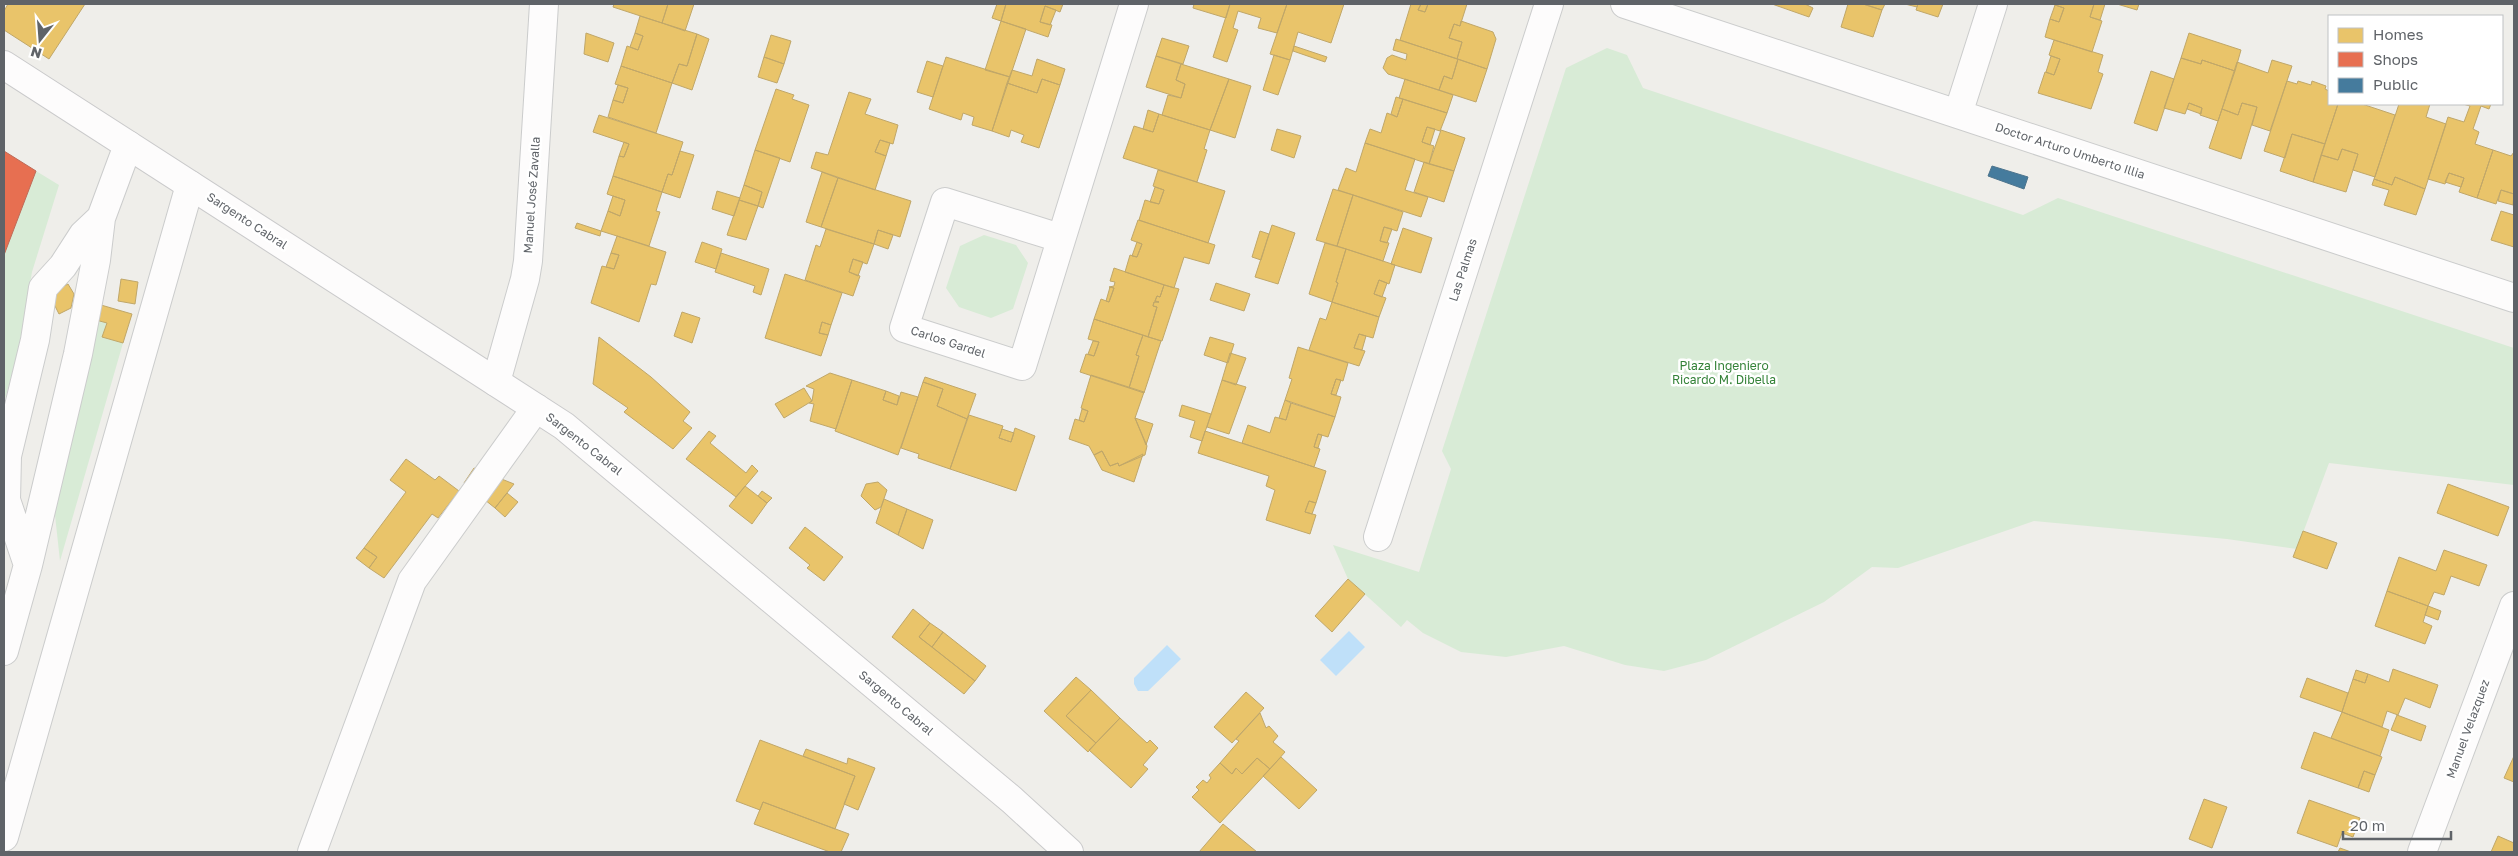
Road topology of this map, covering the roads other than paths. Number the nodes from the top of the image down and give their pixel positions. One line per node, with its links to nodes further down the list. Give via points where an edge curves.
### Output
1 (544, 4): 13 (street, Manuel José Zavalla, via 528,261)
2 (1134, 4): 11 (street, Carlos Gardel)
3 (1549, 4): 15 (street, Las Palmas)
4 (1625, 4): 7 (street, Doctor Arturo Umberto Illia)
5 (1993, 4): 7 (street)
6 (4, 65): 8 (street, Sargento Cabral)
7 (1958, 114): 12 (street, Doctor Arturo Umberto Illia)
8 (128, 145): 9 (street, Sargento Cabral); 10 (street)
9 (190, 185): 13 (street, Sargento Cabral); 19 (street)
10 (101, 218): 16 (street, via 78,354); 16 (street, via 83,235 63,266 43,288 35,340 7,456 6,500)
11 (1060, 238): 11 (street, Carlos Gardel, via 945,202 904,328 1022,366)
12 (2514, 298)
13 (496, 382): 14 (street, Sargento Cabral)
14 (536, 408): 20 (street, via 412,581); 21 (street, Sargento Cabral, via 564,426 1012,800)
15 (1378, 537)
16 (28, 565): 18 (street)
17 (2513, 612): 22 (street, Manuel Velazquez)
18 (4, 651)
19 (4, 837)
20 (312, 852)
21 (1069, 852)
22 (2422, 852)

